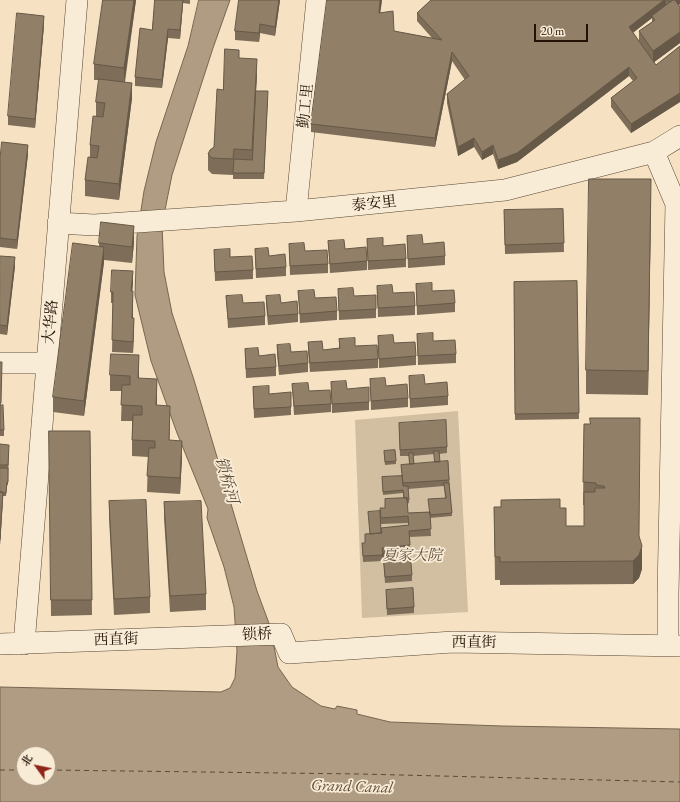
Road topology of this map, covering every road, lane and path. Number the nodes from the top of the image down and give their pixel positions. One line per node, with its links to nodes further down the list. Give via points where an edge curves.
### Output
1 (77, 0): 6 (street, 大华路)
2 (316, 0): 5 (street, 勤工里)
3 (680, 136): 4 (street, 泰安里)
4 (654, 152): 5 (street, 泰安里, via 505,190); 9 (street, via 676,204)
5 (296, 212): 6 (street, 泰安里, via 94,225)
6 (58, 223): 7 (street, 大华路)
7 (47, 362): 8 (street); 13 (street, 大华路)
8 (0, 363)
9 (677, 376): 14 (street, via 668,594)
10 (281, 634): 11 (street, 锁桥); 14 (street, 西直街, via 289,653 453,642)
11 (233, 636): 13 (street, 西直街)
12 (0, 644): 13 (street, 西直街)
13 (24, 644)
14 (674, 646)

